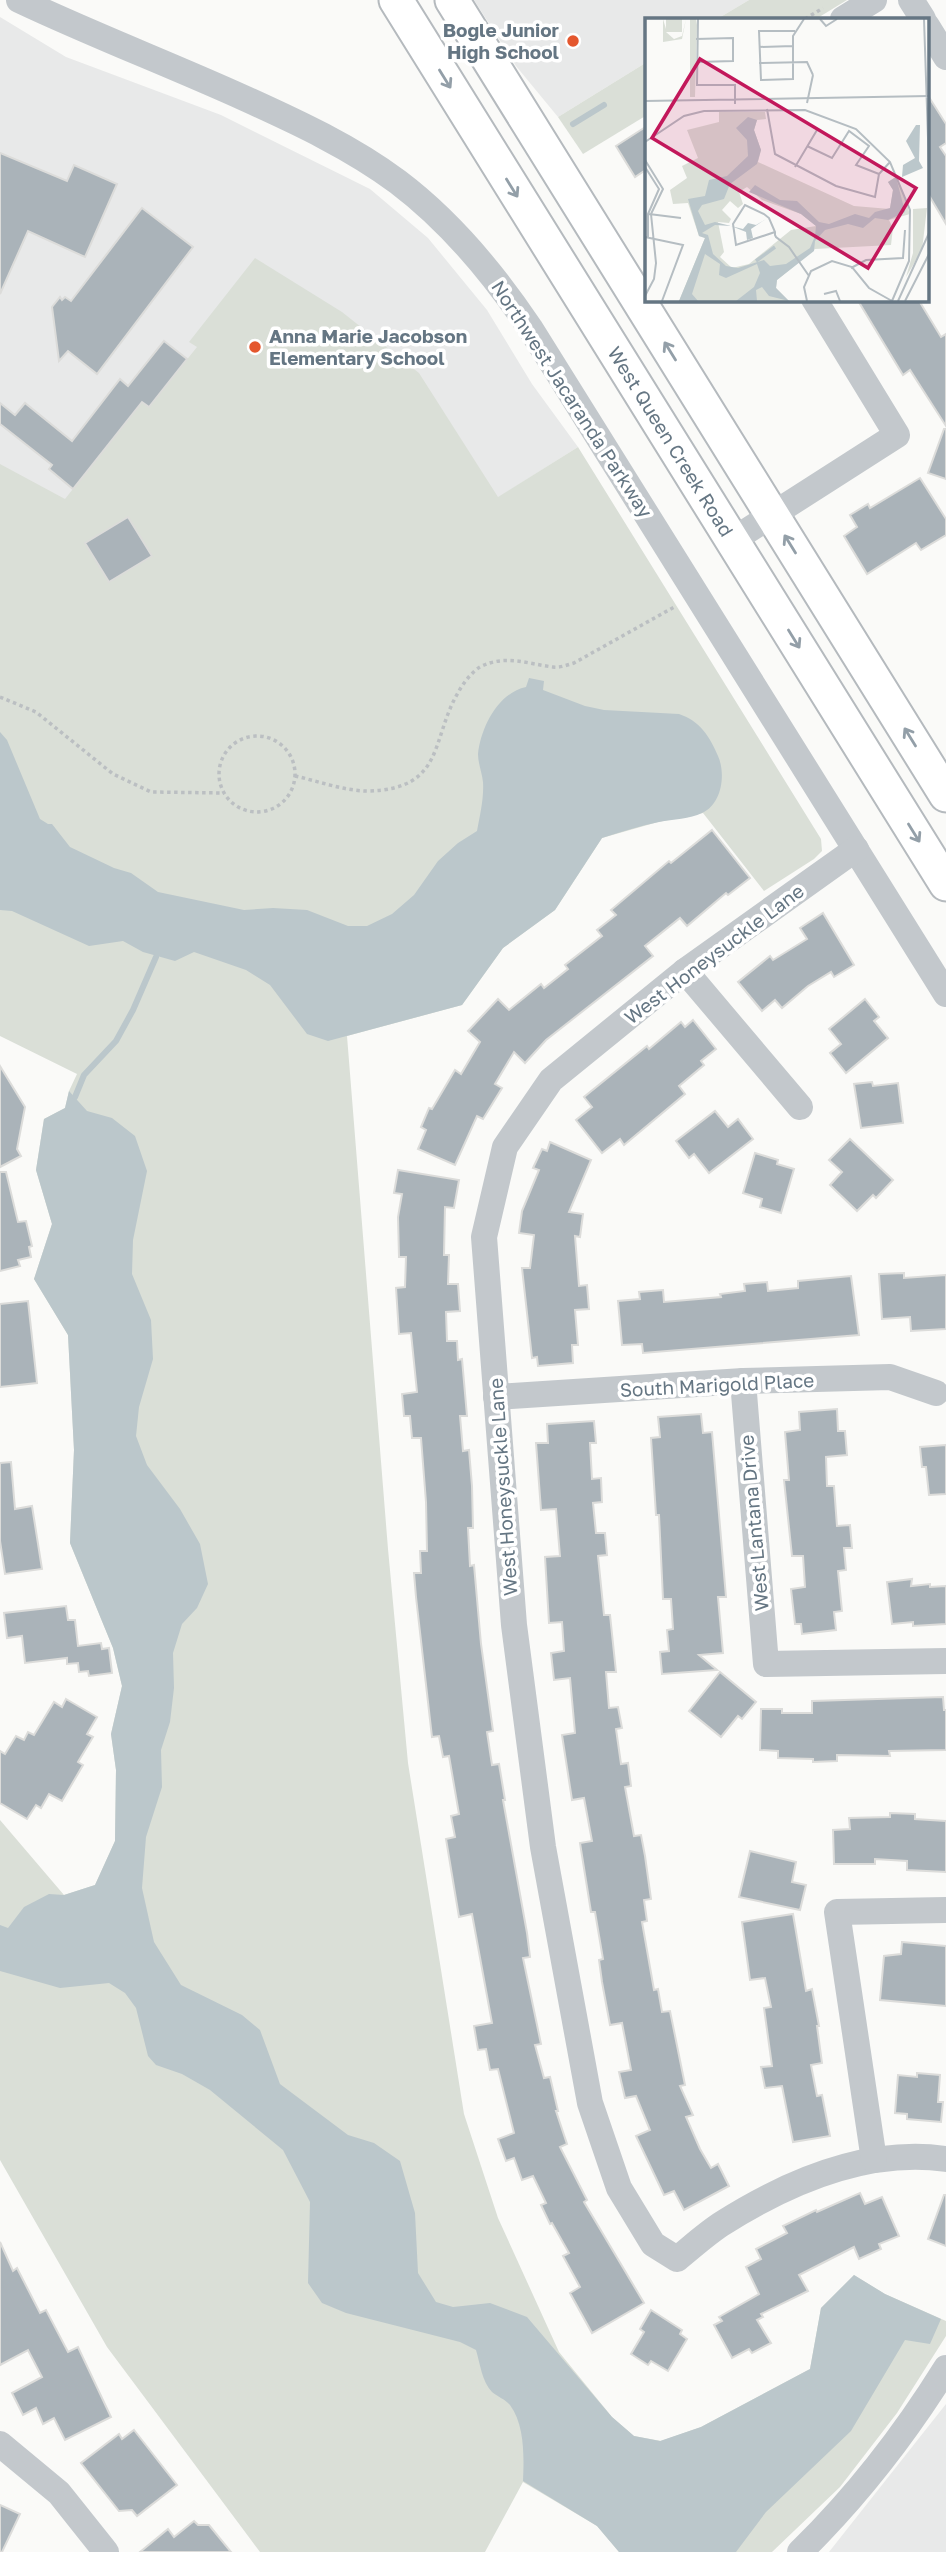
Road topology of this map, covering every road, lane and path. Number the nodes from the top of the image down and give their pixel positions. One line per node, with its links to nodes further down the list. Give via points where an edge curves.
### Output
1 (19, 0): 13 (street, Northwest Jacaranda Parkway, via 310,129 360,156 431,210 512,301)
2 (396, 0): 12 (main road, West Queen Creek Road, one-way to 12)
3 (452, 0): 11 (main road, one-way to 3)
4 (874, 0): 6 (street)
5 (911, 0): 7 (street)
6 (845, 18)
7 (922, 18)
8 (928, 28): 9 (street)
9 (946, 57)
10 (815, 301): 11 (street, via 897,435)
11 (772, 515): 12 (street); 17 (main road, one-way to 11)
12 (733, 540): 19 (main road, West Queen Creek Road, one-way to 19)
13 (696, 593): 15 (path, via 574,663 556,667 494,661 477,669 448,709 439,746 428,766 412,780 391,789 366,791); 18 (street, Northwest Jacaranda Parkway)
14 (0, 696): 16 (path, via 36,712 113,774 151,792)
15 (295, 776): 16 (path, via 288,797 267,811 243,809); 16 (path, via 293,761 278,742 254,736 231,746 223,756 219,781)
16 (224, 793)
17 (946, 796)
18 (856, 849): 20 (street, West Honeysuckle Lane); 21 (street, Northwest Jacaranda Parkway)
19 (946, 884)
20 (685, 971): 22 (street); 25 (street, West Honeysuckle Lane, via 551,1080 505,1147 484,1237)
21 (946, 994)
22 (800, 1107)
23 (743, 1381): 24 (street, South Marigold Place, via 890,1377); 25 (street, South Marigold Place); 26 (street, West Lantana Drive, via 766,1664)
24 (936, 1393)
25 (496, 1397): 29 (street, West Honeysuckle Lane, via 514,1625 543,1847 590,2103 619,2188 653,2244 677,2259 722,2224 777,2193)
26 (946, 1661)
27 (946, 1910): 29 (street, via 836,1912)
28 (946, 2159): 29 (street, via 905,2156)
29 (874, 2160)
30 (946, 2368): 33 (street, via 870,2473)
31 (0, 2444): 32 (street, via 60,2493)
32 (106, 2552)
33 (800, 2552)

